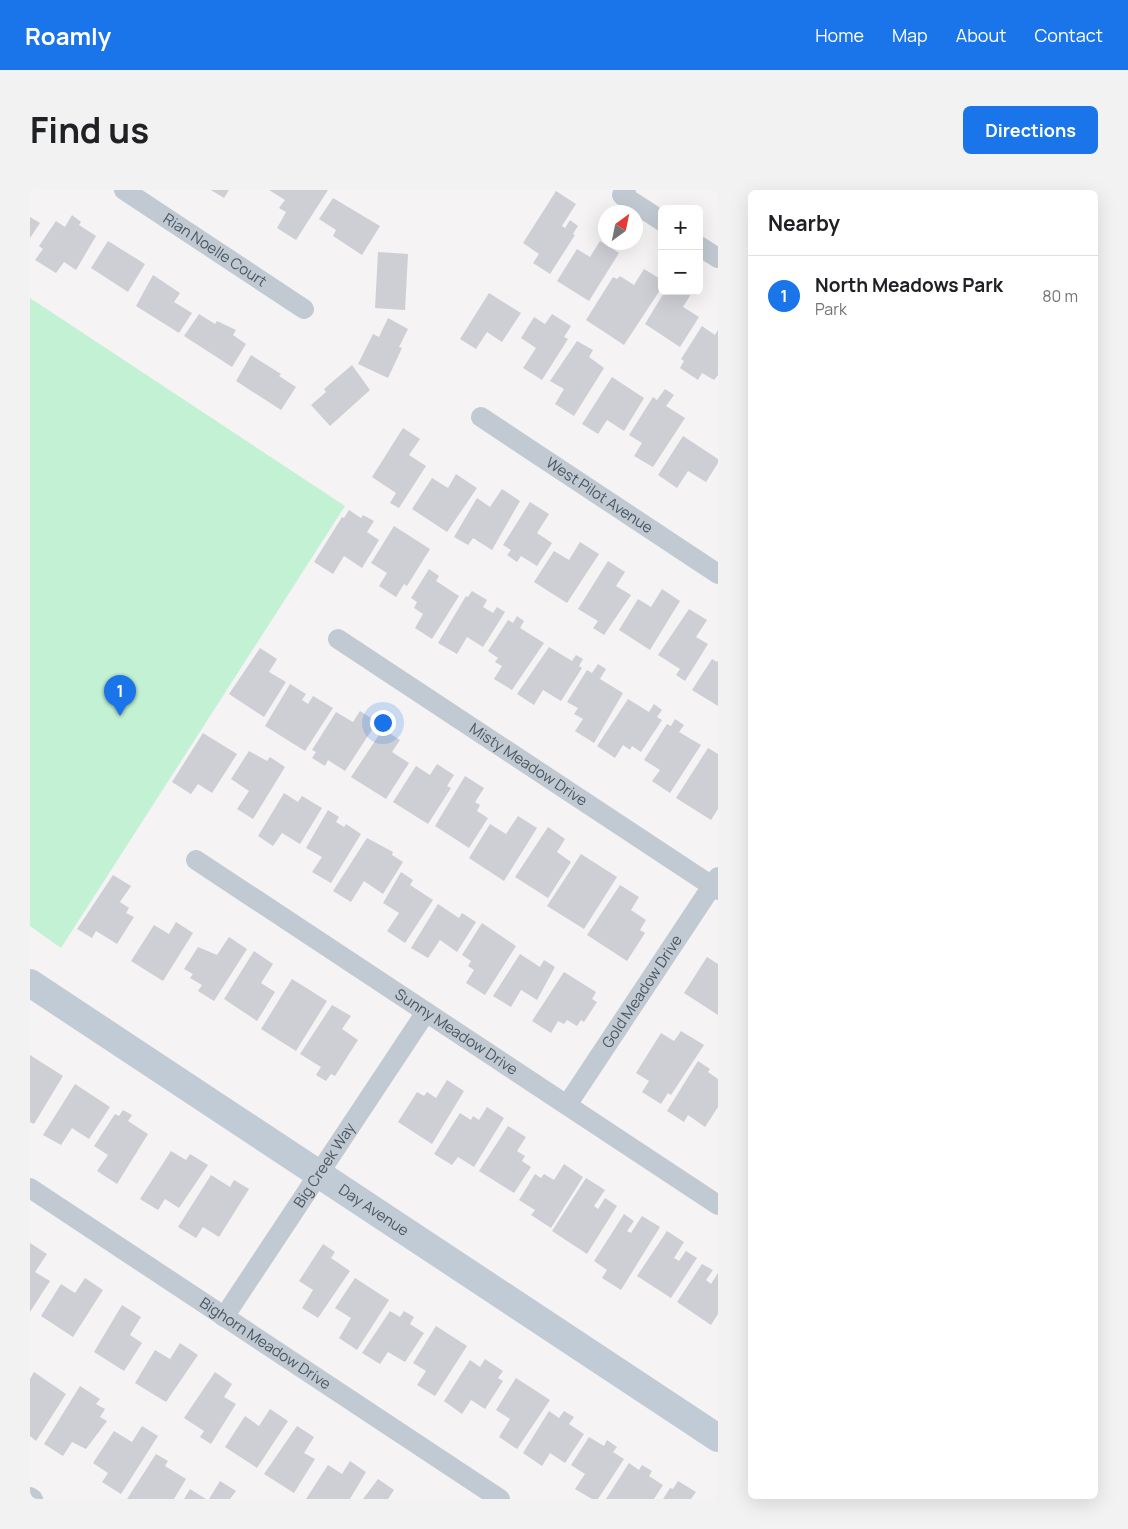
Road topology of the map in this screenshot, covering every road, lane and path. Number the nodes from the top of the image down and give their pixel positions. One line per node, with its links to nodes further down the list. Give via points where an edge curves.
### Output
1 (124, 190): 6 (street, Rian Noelle Court)
2 (626, 190): 3 (street, via 622,195)
3 (658, 218)
4 (703, 249): 5 (street)
5 (718, 258)
6 (304, 310)
7 (480, 417): 8 (street, West Pilot Avenue)
8 (718, 574)
9 (338, 639): 11 (street, Misty Meadow Drive)
10 (196, 860): 13 (street, Sunny Meadow Drive)
11 (716, 884): 14 (street, Gold Meadow Drive)
12 (30, 983): 15 (street, Day Avenue)
13 (426, 1012): 14 (street, Sunny Meadow Drive); 15 (street, Big Creek Way)
14 (567, 1105): 17 (street, Sunny Meadow Drive)
15 (319, 1174): 18 (street, Big Creek Way); 19 (street, Day Avenue)
16 (30, 1188): 18 (street, Bighorn Meadow Drive)
17 (718, 1205)
18 (224, 1317): 20 (street, Bighorn Meadow Drive)
19 (718, 1438)
20 (500, 1499)

